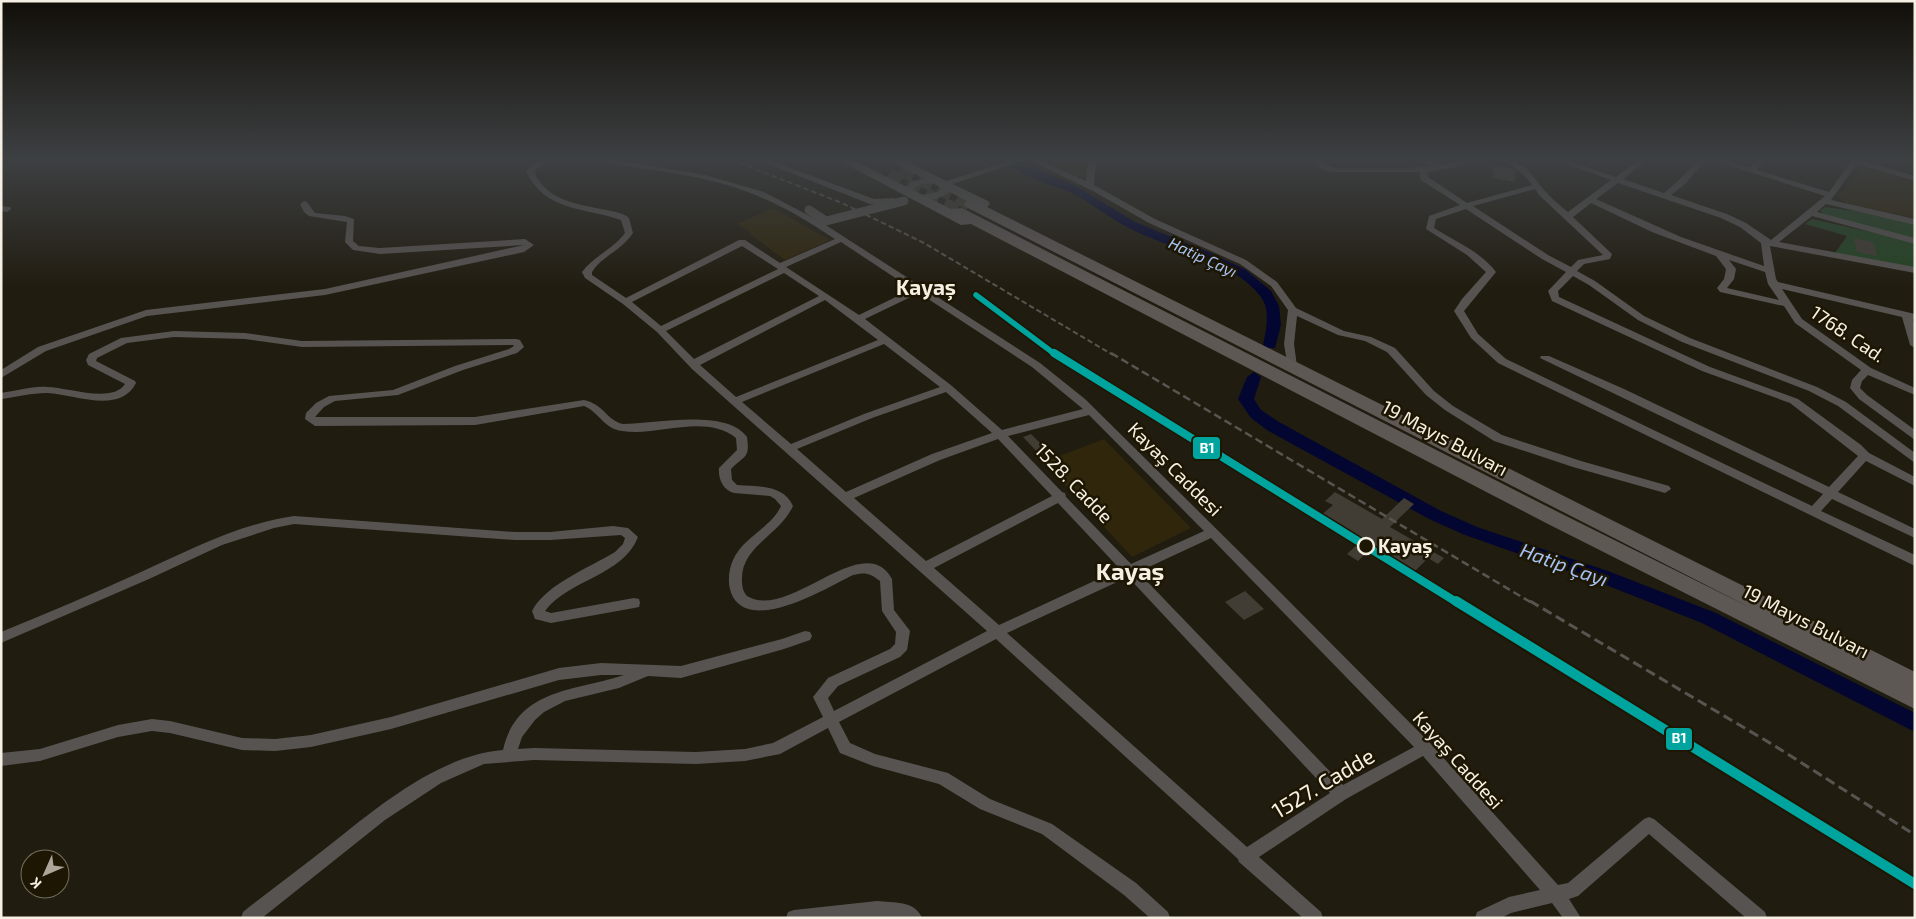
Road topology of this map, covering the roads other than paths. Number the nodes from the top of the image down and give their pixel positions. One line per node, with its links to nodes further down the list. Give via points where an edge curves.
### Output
1 (561, 203): 33 (street, via 625,218 629,233 622,245 586,272)
2 (778, 203): 18 (street, Kayaş Caddesi)
3 (897, 203): 18 (street, bridge, via 827,222 809,210)
4 (943, 203): 16 (highway)
5 (957, 203): 16 (highway)
6 (1120, 203): 35 (street, via 1243,262 1274,284)
7 (1464, 203): 17 (street)
8 (1480, 203): 17 (street)
9 (1554, 203): 20 (street)
10 (1587, 203): 20 (street)
11 (1597, 203): 25 (street)
12 (1684, 203): 24 (street, via 1743,225)
13 (1821, 203): 19 (street)
14 (1845, 203): 21 (street)
15 (304, 204): 45 (street, via 314,216 344,218 352,222 349,242 360,249 392,251 525,242 530,245 524,249 342,289 146,313 42,349)
16 (960, 206): 43 (highway, 19 Mayıs Bulvarı); 72 (highway, 19 Mayıs Bulvarı, via 1562,522)
17 (1469, 206): 29 (street); 61 (street, via 1432,218 1430,229 1467,249 1491,272 1462,303 1459,311 1474,336 1502,361)
18 (792, 210): 22 (street, Kayaş Caddesi)
19 (1810, 213): 23 (street); 24 (street)
20 (1568, 216): 29 (street, via 1608,254 1607,257 1580,262)
21 (1915, 222)
22 (841, 238): 26 (street); 31 (street, Kayaş Caddesi)
23 (1915, 241)
24 (1769, 243): 27 (street, 1768. Cad.); 28 (street)
25 (1720, 255): 27 (street); 34 (street, via 1731,269 1723,290)
26 (783, 268): 32 (street, 1528. Cadde); 33 (street, 1528. Cadde, via 742,242); 38 (street)
27 (1768, 270): 30 (street, 1768. Cad.)
28 (1915, 270)
29 (1571, 272): 54 (street, via 1553,291 1561,304 1706,369 1794,401); 55 (street, via 1642,318 1820,393 1876,428)
30 (1774, 284): 34 (street, 1768. Cad.); 36 (street)
31 (920, 289): 37 (street); 50 (street, Kayaş Caddesi, via 1036,364)
32 (826, 296): 37 (street, 1528. Cadde); 42 (street)
33 (626, 302): 38 (street)
34 (1787, 304): 44 (street, 1768. Cad., via 1798,321)
35 (1292, 310): 43 (street, via 1289,344); 57 (street, via 1341,333 1368,339 1391,350 1430,393 1498,438)
36 (1911, 316): 40 (street)
37 (858, 319): 39 (street, 1528. Cadde)
38 (660, 330): 42 (street)
39 (886, 340): 46 (street, 1528. Cadde); 49 (street)
40 (1915, 345)
41 (1545, 358): 58 (street, via 1620,390)
42 (693, 364): 49 (street)
43 (1292, 366): 71 (highway, 19 Mayıs Bulvarı)
44 (1868, 370): 47 (street, 1768. Cad.); 52 (street, via 1857,380 1855,388)
45 (1, 375)
46 (948, 388): 51 (street, 1528. Cadde); 53 (street)
47 (1915, 392)
48 (1, 396): 78 (street, via 44,390 117,395 128,389 131,383 92,363 93,356 125,340 168,334 245,336 302,344 456,340 516,342 519,347 513,352 447,372 400,391 333,398 315,408 310,419 315,422 475,421 579,403 593,405 606,421 622,428 699,423 728,427 740,437 743,447 741,454 725,468 729,486 734,490 778,494 786,506 782,516 754,540 740,559 735,578 742,598 757,604 783,602 861,568 878,571 886,579 888,612 903,631 903,642 895,653 833,682 824,690 820,697)
49 (735, 401): 53 (street)
50 (1091, 411): 51 (street); 62 (street, Kayaş Caddesi)
51 (1000, 434): 59 (street, 1528. Cadde); 60 (street, via 936,457)
52 (1915, 436)
53 (788, 449): 60 (street)
54 (1865, 456): 56 (street); 58 (street)
55 (1915, 459)
56 (1915, 482)
57 (1665, 488)
58 (1830, 492): 61 (street); 63 (street)
59 (1061, 496): 65 (street); 66 (street, 1528. Cadde)
60 (845, 497): 65 (street)
61 (1814, 511): 64 (street)
62 (1212, 532): 66 (street); 79 (street, Kayaş Caddesi)
63 (1915, 534)
64 (1915, 561)
65 (925, 567): 68 (street)
66 (1130, 570): 68 (street); 82 (street, 1528. Cadde)
67 (634, 603): 70 (street, via 551,618 540,615 538,611 552,595 604,565 628,546 632,537 624,531 515,536 294,520 267,524 229,536)
68 (997, 632): 78 (street); 83 (street)
69 (805, 636): 73 (street, via 691,670)
70 (1, 638)
71 (1838, 643): 74 (highway); 75 (highway, 19 Mayıs Bulvarı)
72 (1817, 650): 76 (highway, 19 Mayıs Bulvarı); 77 (highway)
73 (645, 671): 80 (street, via 623,682 570,693 535,711 514,734); 81 (street, via 601,669 564,673 391,723 311,741 242,744 152,725 123,729 40,755)
74 (1915, 677)
75 (1915, 682)
76 (1915, 700)
77 (1915, 707)
78 (830, 718): 80 (street, via 775,749 745,755 696,758); 88 (street, via 846,748 873,760 943,778 985,804 1047,829 1130,889)
79 (1425, 748): 82 (street, 1527. Cadde); 84 (street, Kayaş Caddesi)
80 (509, 756): 85 (street, via 483,758 436,778 380,815)
81 (1, 760)
82 (1341, 794): 83 (street, 1527. Cadde)
83 (1245, 857): 89 (street)
84 (1555, 894): 90 (street, via 1509,905); 91 (street, Kayaş Caddesi); 92 (street, via 1572,890 1649,824)
85 (249, 918)
86 (794, 918): 87 (street, via 877,909 910,913)
87 (914, 918)
88 (1162, 918)
89 (1315, 918)
90 (1483, 918)
91 (1573, 918)
92 (1759, 918)

